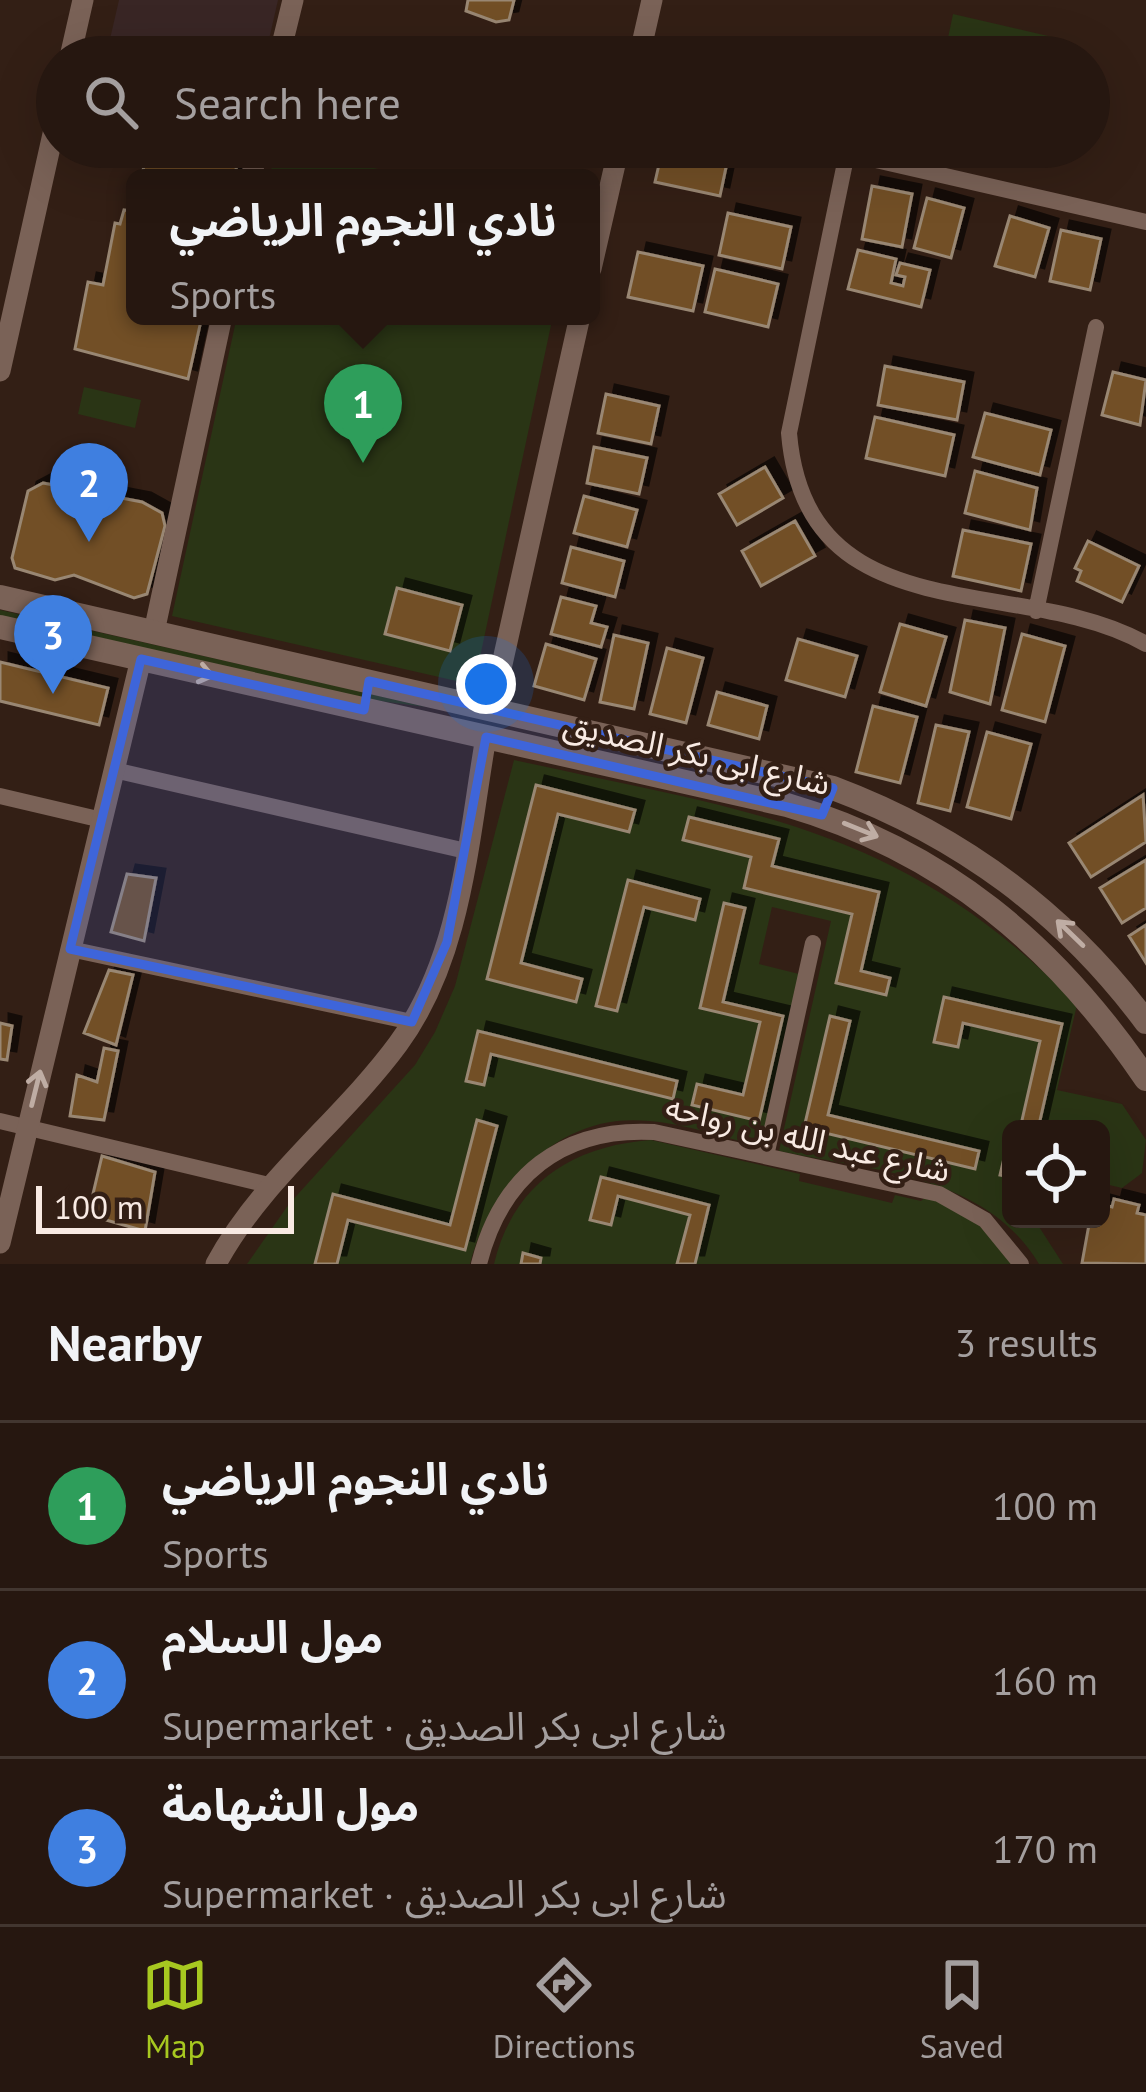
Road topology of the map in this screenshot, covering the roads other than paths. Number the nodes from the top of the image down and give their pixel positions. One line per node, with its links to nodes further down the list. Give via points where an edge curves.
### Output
1 (83, 0): 4 (street)
2 (293, 0): 5 (street)
3 (652, 0): 6 (street)
4 (75, 36)
5 (284, 36)
6 (644, 36)
7 (45, 168): 16 (street)
8 (614, 168): 12 (street)
9 (844, 168): 18 (street, via 789,433 803,496 842,550 878,574)
10 (912, 168): 11 (street)
11 (1146, 222)
12 (600, 230)
13 (221, 325): 20 (street)
14 (578, 325): 24 (street)
15 (1096, 326): 18 (street)
16 (0, 371)
17 (0, 597): 20 (main road, شارع ابى بكر الصديق)
18 (1036, 611): 21 (street)
19 (0, 627): 22 (main road, شارع ابى بكر الصديق)
20 (154, 632): 23 (main road, شارع ابى بكر الصديق)
21 (1146, 644)
22 (141, 659): 25 (main road, شارع ابى بكر الصديق, one-way to 25); 27 (street)
23 (369, 681): 24 (main road, شارع ابى بكر الصديق); 25 (main road)
24 (491, 709): 28 (main road, شارع ابى بكر الصديق)
25 (364, 710): 26 (main road, شارع ابى بكر الصديق)
26 (486, 737): 30 (main road, شارع ابى بكر الصديق); 32 (street)
27 (114, 770): 31 (street); 32 (street)
28 (833, 788): 30 (main road); 36 (main road, شارع ابى بكر الصديق, one-way to 28, via 1093,956 1009,881 915,823)
29 (0, 796): 31 (street)
30 (822, 815): 37 (main road, شارع ابى بكر الصديق, one-way to 37, via 887,841 974,892 1062,968)
31 (102, 820): 34 (street)
32 (466, 851): 35 (street, via 448,942)
33 (813, 943): 41 (street)
34 (70, 950): 35 (street); 40 (street, one-way to 34)
35 (412, 1022): 42 (street)
36 (1146, 1024): 37 (main road)
37 (1122, 1044): 38 (main road, شارع ابى بكر الصديق)
38 (1146, 1079)
39 (0, 1121): 40 (street)
40 (27, 1127): 42 (street); 43 (street)
41 (766, 1156): 45 (street, شارع عبد الله بن رواحه, via 654,1132 591,1136 520,1178 495,1214); 46 (street, شارع عبد الله بن رواحه, via 939,1194 985,1220)
42 (273, 1186): 44 (street)
43 (0, 1243)
44 (216, 1264)
45 (479, 1264)
46 (1022, 1264)

